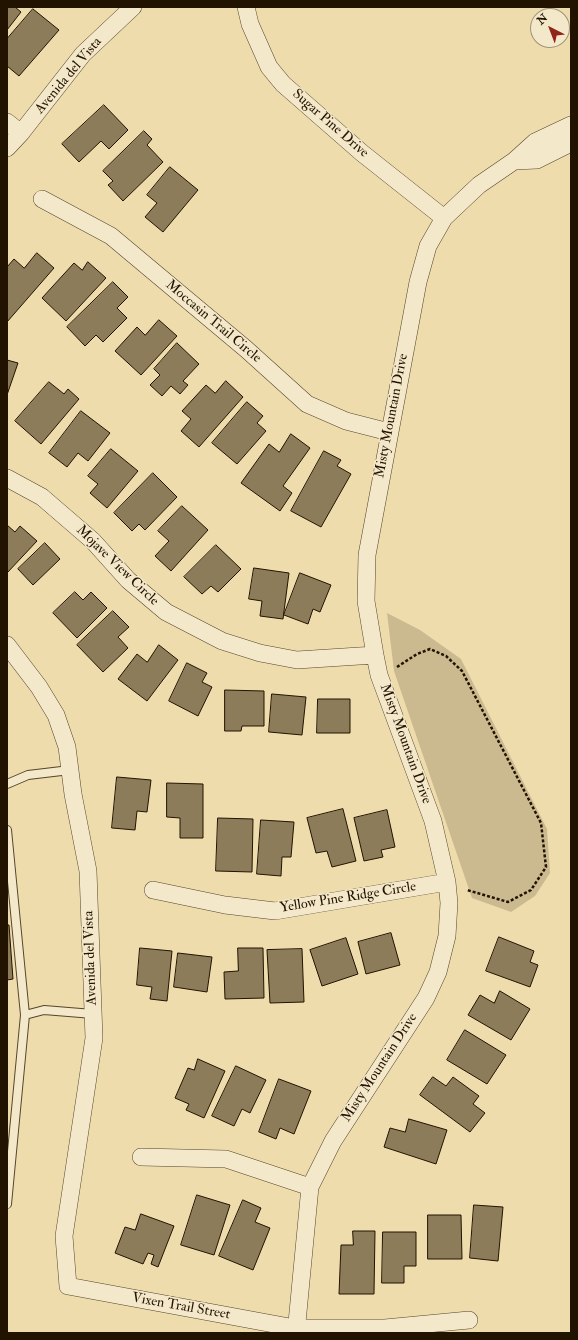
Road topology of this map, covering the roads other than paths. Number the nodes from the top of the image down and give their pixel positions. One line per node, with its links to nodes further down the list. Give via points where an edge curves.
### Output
1 (133, 7): 5 (street, Avenida del Vista, via 83,54)
2 (246, 7): 10 (street, Sugar Pine Drive, via 250,24 269,68 283,84 362,153)
3 (7, 122): 5 (street)
4 (571, 125): 8 (street, Misty Mountain Drive, via 535,142)
5 (21, 133): 7 (street, Avenida del Vista)
6 (571, 143): 8 (street, via 537,160)
7 (7, 148)
8 (514, 161): 10 (street, Misty Mountain Drive, via 479,185)
9 (42, 200): 11 (street, Moccasin Trail Circle, via 111,236 246,349 307,404 346,421)
10 (444, 218): 11 (street, Misty Mountain Drive, via 428,246 418,282)
11 (389, 432): 14 (street, Misty Mountain Drive, via 367,555 366,601)
12 (7, 478): 14 (street, Mojave View Circle, via 42,497 93,541 128,580 166,612 222,641 260,653 297,660)
13 (7, 646): 15 (street, Avenida del Vista, via 40,687 56,715)
14 (375, 655): 18 (street, Misty Mountain Drive, via 379,675 433,821)
15 (70, 770): 16 (lane, via 28,775); 20 (street, Avenida del Vista, via 88,871)
16 (7, 784)
17 (7, 830): 21 (lane)
18 (447, 882): 19 (street, Yellow Pine Ridge Circle, via 275,911 225,905); 23 (street, Misty Mountain Drive, via 447,936 438,972 426,998 333,1141)
19 (154, 890)
20 (93, 1014): 21 (lane, via 44,1010); 25 (street, Avenida del Vista, via 94,1038 64,1236)
21 (25, 1015): 24 (lane)
22 (141, 1157): 23 (street, via 226,1159)
23 (310, 1187): 27 (street, Misty Mountain Drive)
24 (7, 1204)
25 (68, 1286): 27 (street, Vixen Trail Street)
26 (469, 1320): 27 (street, Vixen Trail Street, via 385,1328)
27 (295, 1330)

